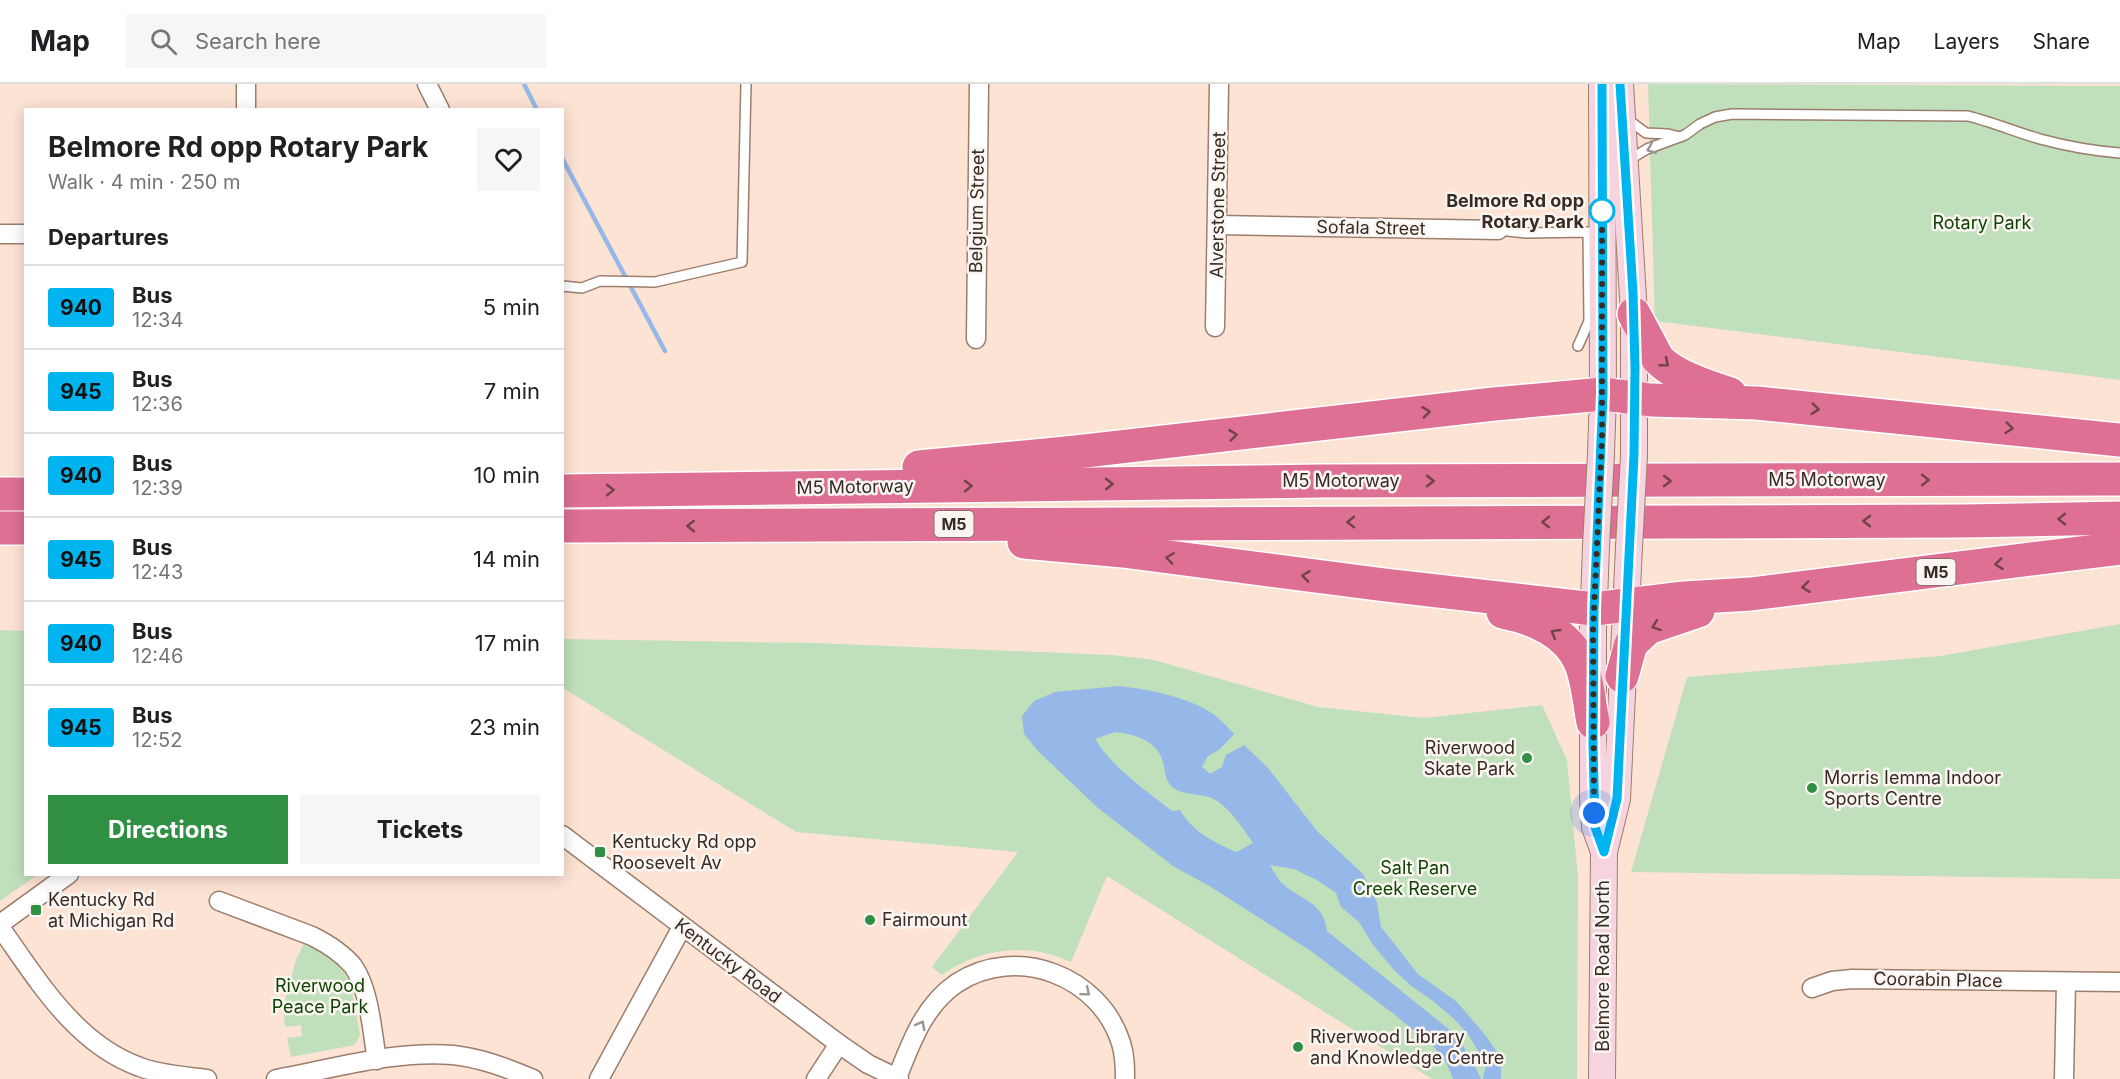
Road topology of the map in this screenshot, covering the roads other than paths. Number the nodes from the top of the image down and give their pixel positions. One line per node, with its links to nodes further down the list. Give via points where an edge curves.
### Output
1 (246, 84): 8 (street)
2 (427, 84): 9 (street)
3 (746, 84): 18 (lane, via 742,262 655,282 600,281 582,288)
4 (979, 84): 21 (street, Belgium Street)
5 (1220, 84): 14 (street, Alverstone Street)
6 (1602, 84): 23 (main road, Belmore Road North)
7 (1620, 84): 10 (main road, Belmore Road North)
8 (246, 108)
9 (439, 108)
10 (1622, 115): 11 (lane, via 1646,133); 13 (main road, Belmore Road North)
11 (1680, 137): 12 (lane, via 1715,117 1732,114 1947,115 1968,116 2040,139); 13 (lane, one-way to 13, via 1647,149)
12 (2120, 153)
13 (1624, 163): 19 (main road, Belmore Road North)
14 (1218, 225): 15 (street, Sofala Street); 20 (street, Alverstone Street)
15 (1498, 230): 22 (lane, Sofala Street, via 1588,232 1589,321)
16 (0, 234): 17 (street)
17 (24, 234)
18 (564, 286)
19 (1634, 314): 23 (main road, Belmore Road North); 24 (highway, one-way to 24, via 1663,364 1703,385)
20 (1215, 327)
21 (976, 339)
22 (1578, 346)
23 (1619, 396): 24 (highway); 27 (highway, one-way to 23, via 1031,457 1494,404); 39 (main road, Belmore Road North, bridge, via 1601,454 1596,546); 39 (main road, Belmore Road North, bridge, via 1634,455 1629,547)
24 (1757, 403): 25 (highway, one-way to 25)
25 (2120, 440)
26 (2120, 479): 27 (highway, M5 Motorway / M5, one-way to 26, via 1322,481)
27 (657, 489): 28 (highway, M5 Motorway / M5, one-way to 27)
28 (564, 491)
29 (0, 494): 30 (highway)
30 (24, 494)
31 (2120, 518): 32 (highway, M5 Motorway / M5, one-way to 32)
32 (750, 525): 33 (highway, M5 Motorway / M5, one-way to 33); 37 (highway, one-way to 32, via 1111,550)
33 (564, 526)
34 (0, 528): 35 (highway)
35 (24, 528)
36 (2120, 548): 38 (highway, M5, one-way to 38)
37 (1385, 585): 39 (highway); 41 (highway, one-way to 37, via 1580,662 1563,638 1532,620)
38 (1751, 594): 39 (highway, M5); 40 (highway, M5, one-way to 40, via 1648,628 1631,645)
39 (1609, 608): 40 (main road, Belmore Road North); 41 (main road, Belmore Road North)
40 (1622, 676): 43 (main road, Belmore Road North, via 1617,799)
41 (1593, 722): 43 (main road, Belmore Road North, via 1595,827)
42 (564, 837): 47 (street, Kentucky Road)
43 (1604, 852): 60 (main road, Belmore Road North)
44 (66, 876): 46 (street)
45 (219, 901): 52 (street, via 312,936 352,965 365,993)
46 (0, 925): 53 (street, via 60,1009 99,1044 140,1067)
47 (682, 927): 51 (street, Kentucky Road); 56 (street)
48 (2066, 982): 49 (street, Coorabin Place); 50 (street, Coorabin Place, via 1852,979); 61 (street)
49 (2120, 982)
50 (1812, 988)
51 (839, 1044): 57 (street); 58 (street, Kentucky Road)
52 (377, 1060): 54 (street); 55 (street, via 416,1054 455,1055 496,1064)
53 (207, 1079)
54 (276, 1079)
55 (532, 1079)
56 (599, 1079)
57 (816, 1079)
58 (898, 1079): 59 (street, one-way to 59, via 926,1015 945,993 974,974 1008,966 1050,971 1089,993 1116,1030 1124,1055)
59 (1125, 1079)
60 (1602, 1079)
61 (2064, 1079)

